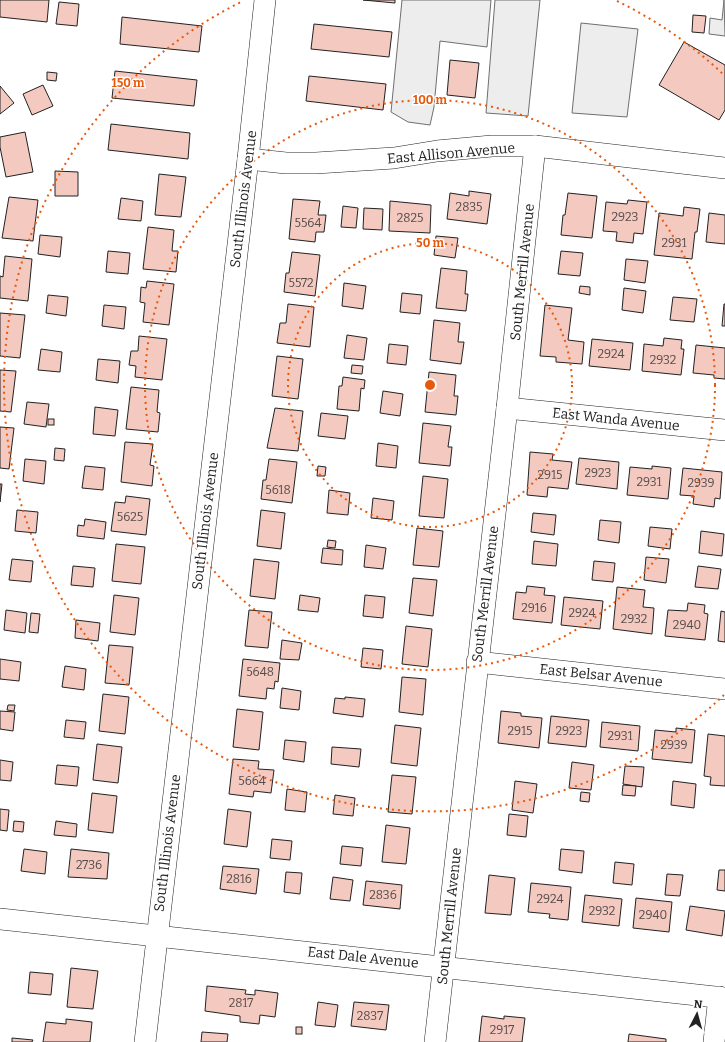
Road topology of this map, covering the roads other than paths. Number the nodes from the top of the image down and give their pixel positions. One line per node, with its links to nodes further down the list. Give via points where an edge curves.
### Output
1 (265, 0): 3 (street, South Illinois Avenue)
2 (535, 146): 3 (street, East Allison Avenue, via 492,146 394,158 316,163); 4 (street, East Allison Avenue); 5 (street, South Merrill Avenue)
3 (248, 159): 10 (street, South Illinois Avenue)
4 (725, 168)
5 (507, 408): 6 (street, East Wanda Avenue); 7 (street, South Merrill Avenue)
6 (725, 430)
7 (477, 662): 8 (street, East Belsar Avenue); 11 (street, South Merrill Avenue)
8 (725, 689)
9 (0, 919): 10 (street, East Dale Avenue)
10 (156, 935): 11 (street, East Dale Avenue); 13 (street, South Illinois Avenue)
11 (443, 966): 12 (street, East Dale Avenue); 14 (street, South Merrill Avenue)
12 (722, 997): 15 (street)
13 (145, 1042)
14 (435, 1042)
15 (714, 1042)

